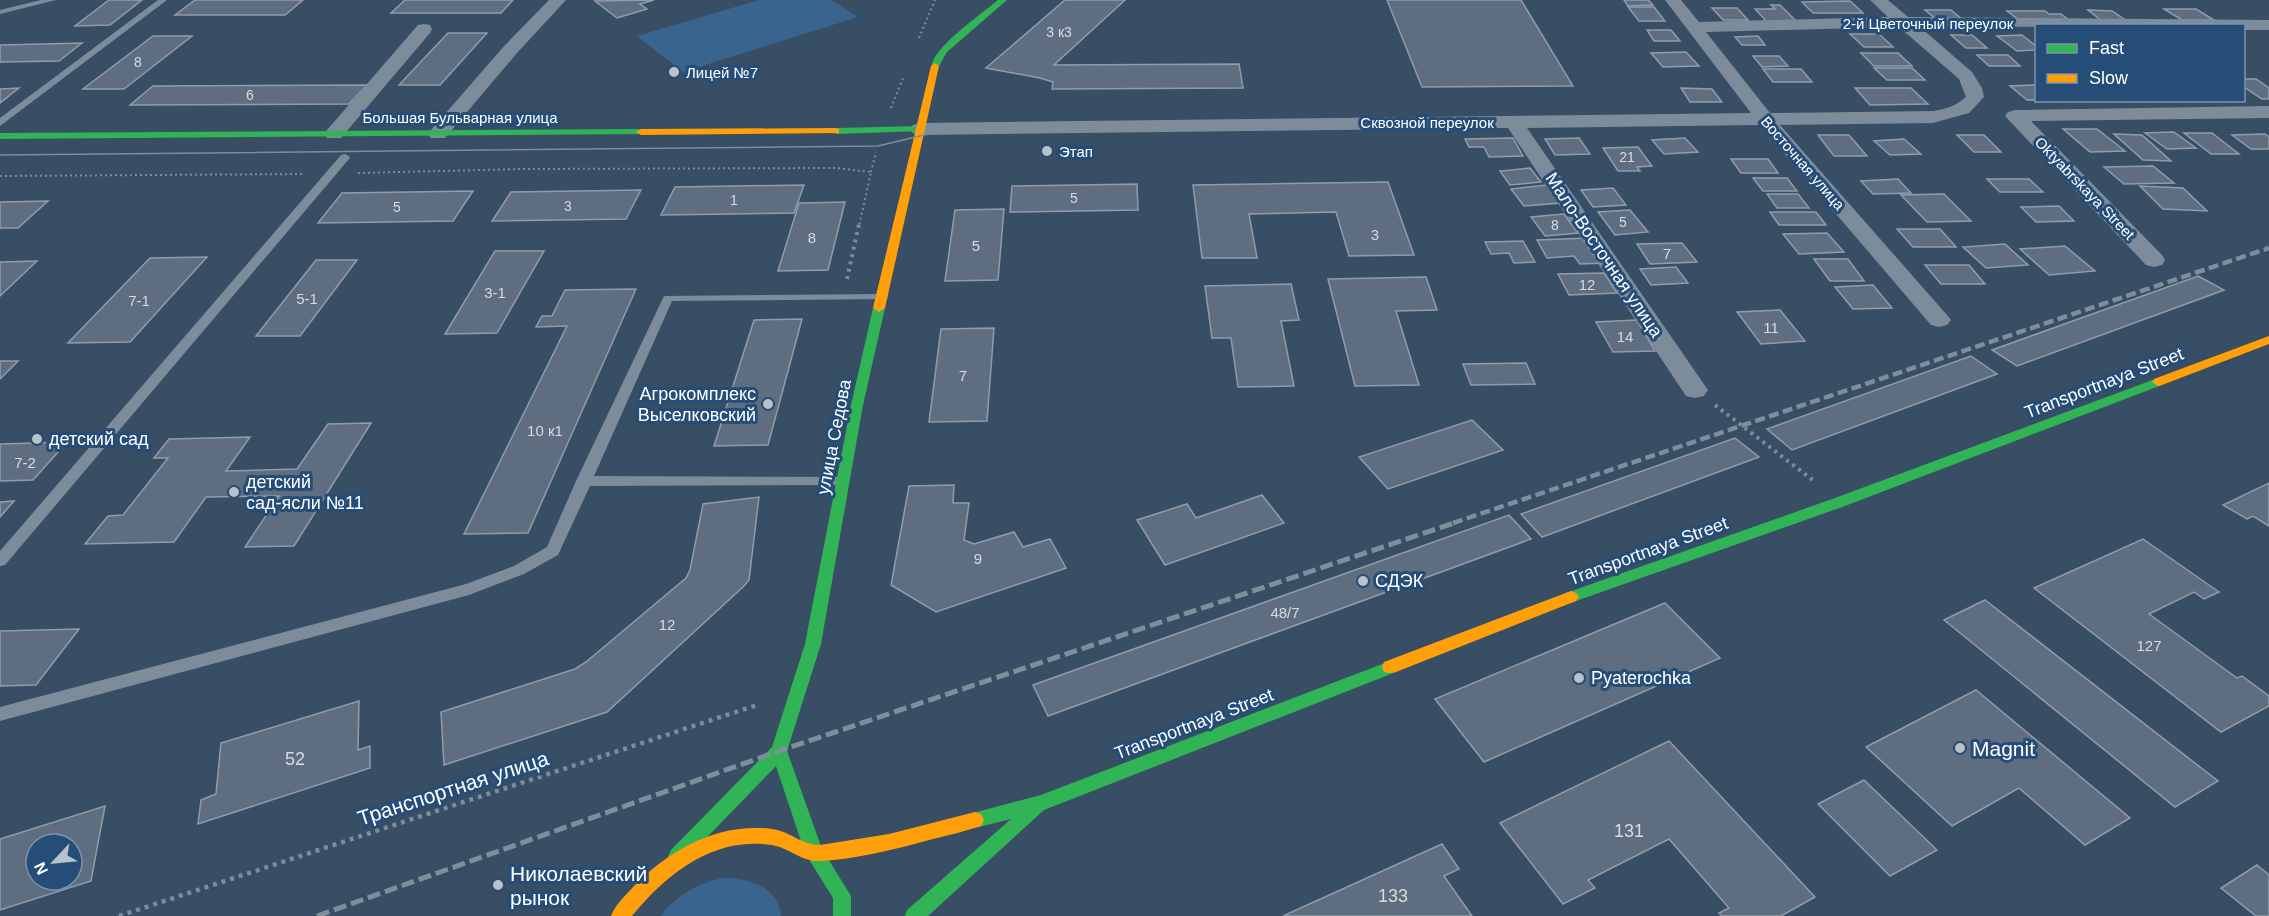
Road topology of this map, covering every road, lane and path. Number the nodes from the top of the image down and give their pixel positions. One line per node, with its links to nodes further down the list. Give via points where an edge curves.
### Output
1 (52, 0): 8 (lane)
2 (163, 0): 20 (lane)
3 (558, 0): 24 (street)
4 (934, 0): 15 (path)
5 (1003, 0): 21 (main road, улица Седова, via 937,59)
6 (1673, 0): 13 (street, Восточная улица)
7 (1878, 0): 9 (street)
8 (0, 12)
9 (1904, 22): 10 (street, 2-й Цветочный переулок); 13 (street, 2-й Цветочный переулок); 18 (street, Сквозной переулок, via 1966,76 1975,97 1970,105 1933,117)
10 (2147, 24)
11 (2245, 25): 12 (street, 2-й Цветочный переулок)
12 (2269, 25)
13 (1695, 27): 18 (street, Восточная улица)
14 (424, 29): 23 (street)
15 (917, 42)
16 (904, 73): 22 (path)
17 (2269, 112): 31 (street, Oktyabrskaya Street, via 2016,116)
18 (1765, 119): 19 (street, Сквозной переулок); 34 (street, Восточная улица)
19 (1513, 122): 21 (street, Сквозной переулок); 36 (street, Мало-Восточная улица)
20 (0, 123)
21 (920, 129): 22 (main road, Большая Бульварная улица); 33 (main road, улица Седова, via 910,153)
22 (882, 131): 24 (main road, Большая Бульварная улица); 28 (path)
23 (334, 134): 24 (main road, Большая Бульварная улица); 25 (main road, Большая Бульварная улица)
24 (438, 134)
25 (0, 136)
26 (321, 157): 27 (main road)
27 (351, 157): 29 (lane)
28 (871, 172): 29 (path, via 836,168); 32 (path)
29 (331, 173): 30 (path); 40 (lane)
30 (0, 176)
31 (2154, 260)
32 (843, 297): 33 (lane); 37 (lane, via 668,298)
33 (882, 297): 38 (main road, улица Седова)
34 (1939, 320)
35 (2269, 340): 39 (main road, Transportnaya Street)
36 (1695, 390): 39 (path)
37 (583, 481): 38 (lane); 42 (lane, via 553,551 519,570 470,589)
38 (843, 482): 41 (main road, улица Седова, via 813,645)
39 (1840, 502): 44 (main road, Transportnaya Street, via 1551,604)
40 (0, 561)
41 (798, 692): 43 (main road, улица Седова); 47 (path, Транспортная улица)
42 (0, 714)
43 (779, 751): 45 (main road); 46 (main road, улица Седова)
44 (1042, 803): 45 (main road, via 862,848); 50 (main road)
45 (814, 852): 46 (main road, via 774,837 744,836 708,844); 49 (main road, via 842,896)
46 (669, 864): 48 (main road, via 638,893)
47 (119, 916)
48 (622, 916)
49 (842, 916)
50 (914, 916)

